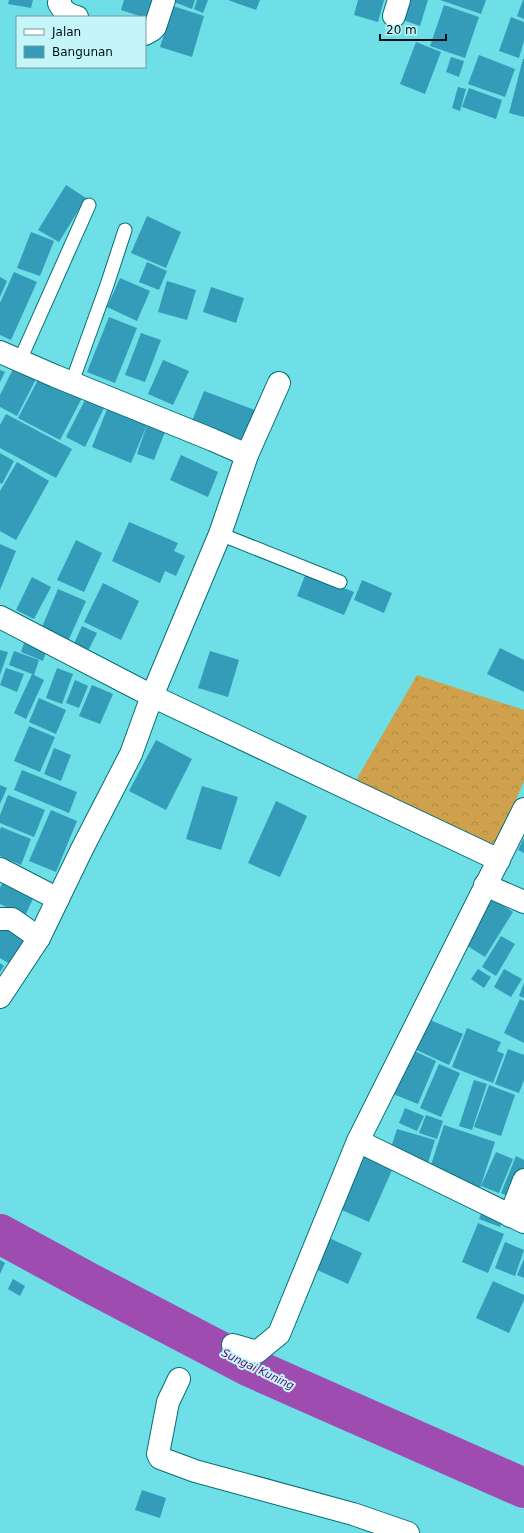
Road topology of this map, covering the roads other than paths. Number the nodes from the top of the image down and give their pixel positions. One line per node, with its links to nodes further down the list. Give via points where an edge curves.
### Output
1 (60, 0): 3 (street, via 62,8)
2 (164, 0): 4 (street, via 155,27)
3 (74, 16)
4 (146, 33)
5 (89, 205): 7 (lane)
6 (125, 230): 8 (lane)
7 (10, 356): 8 (street)
8 (72, 382): 10 (street)
9 (279, 383): 10 (street)
10 (247, 455): 11 (street)
11 (220, 534): 12 (lane); 14 (street)
12 (340, 582)
13 (0, 617): 14 (street)
14 (152, 696): 16 (street); 19 (street, via 132,754)
15 (524, 809): 16 (street)
16 (499, 860): 18 (street)
17 (0, 869): 19 (street)
18 (485, 885): 20 (street); 24 (street)
19 (58, 899): 22 (street)
20 (524, 902)
21 (0, 919): 22 (street, via 12,919)
22 (39, 938): 23 (street)
23 (0, 997)
24 (358, 1141): 26 (street); 27 (street, via 278,1334 257,1352)
25 (524, 1180): 26 (street)
26 (517, 1219)
27 (233, 1345)
28 (179, 1379): 29 (street, via 168,1402 158,1454 160,1458 195,1471 353,1514)
29 (408, 1533)

